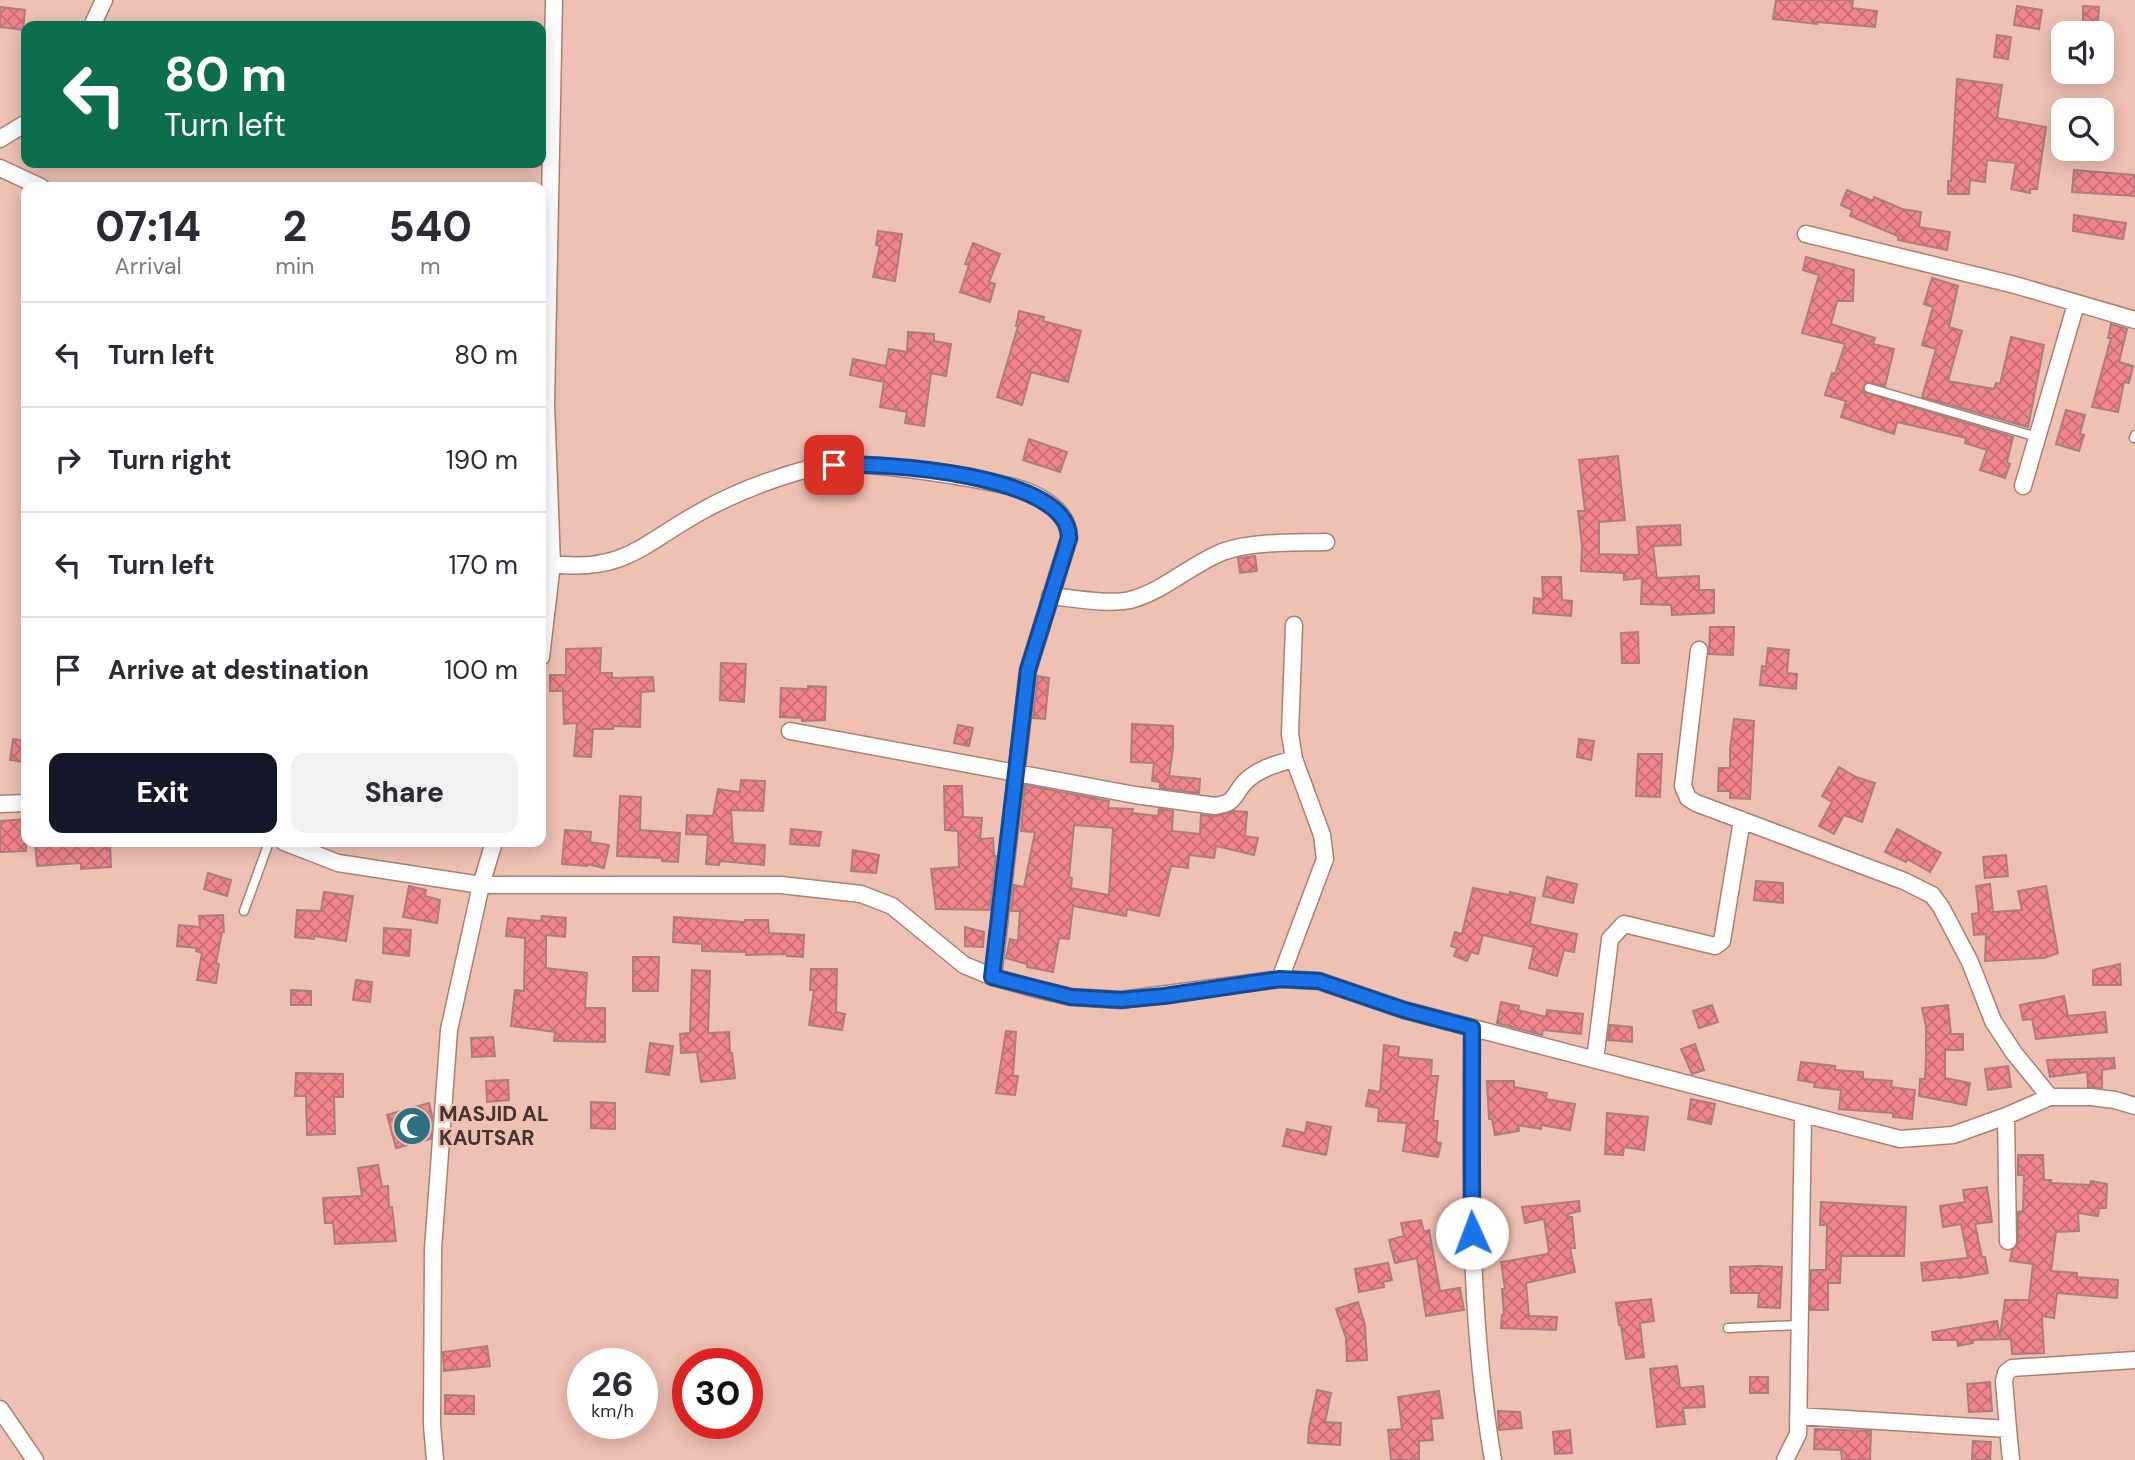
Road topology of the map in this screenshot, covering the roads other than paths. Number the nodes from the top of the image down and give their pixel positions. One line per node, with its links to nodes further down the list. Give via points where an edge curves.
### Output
1 (104, 0): 3 (street)
2 (554, 0): 9 (street)
3 (94, 21)
4 (21, 126): 5 (street)
5 (0, 139)
6 (0, 168): 7 (street)
7 (30, 182)
8 (1806, 234): 10 (street)
9 (546, 282)
10 (2076, 304): 11 (street); 13 (street)
11 (2135, 320)
12 (1869, 388): 13 (lane)
13 (2037, 437): 15 (street)
14 (546, 456): 17 (street)
15 (2023, 486)
16 (1326, 542): 18 (street, via 1226,551 1129,600)
17 (552, 564): 18 (street, via 576,567 611,562 643,549 702,511 744,491 813,467 855,464 947,472 1013,486 1050,504 1063,515 1069,530); 19 (street)
18 (1050, 596): 24 (street, via 1028,670)
19 (546, 615)
20 (1294, 625): 23 (street, via 1290,734)
21 (1699, 650): 27 (street, via 1683,786 1696,803)
22 (790, 731): 24 (street)
23 (1294, 759): 24 (street, via 1268,766 1244,783 1234,799 1215,806); 34 (street, via 1322,835 1325,859)
24 (1015, 772): 33 (street)
25 (21, 803): 26 (street)
26 (0, 804)
27 (1742, 820): 36 (street, via 1722,941 1715,946 1624,923 1610,939); 37 (street, via 1932,895 1970,962 1993,1021)
28 (267, 847): 32 (lane)
29 (297, 847): 31 (street, via 338,863)
30 (492, 847): 31 (street)
31 (481, 885): 33 (street, via 781,885 861,894 892,906 964,965); 49 (street, via 449,1030 433,1249)
32 (244, 911)
33 (992, 977): 34 (street, via 1071,997 1121,1000)
34 (1280, 979): 35 (street, via 1319,981)
35 (1472, 1028): 36 (street); 50 (street, via 1475,1328)
36 (1595, 1060): 39 (street)
37 (2050, 1097): 38 (street, via 2091,1097); 40 (street)
38 (2135, 1106)
39 (1803, 1115): 40 (street, via 1900,1139 1953,1135); 42 (street)
40 (2006, 1116): 41 (street)
41 (2008, 1241)
42 (1799, 1325): 43 (lane); 46 (street)
43 (1728, 1328)
44 (2135, 1360): 47 (street, via 2012,1368 2004,1381)
45 (0, 1409): 48 (street)
46 (1798, 1416): 47 (street); 51 (street, via 1798,1434)
47 (2008, 1429): 52 (street)
48 (35, 1460)
49 (435, 1460)
50 (1493, 1460)
51 (1785, 1460)
52 (2011, 1460)

